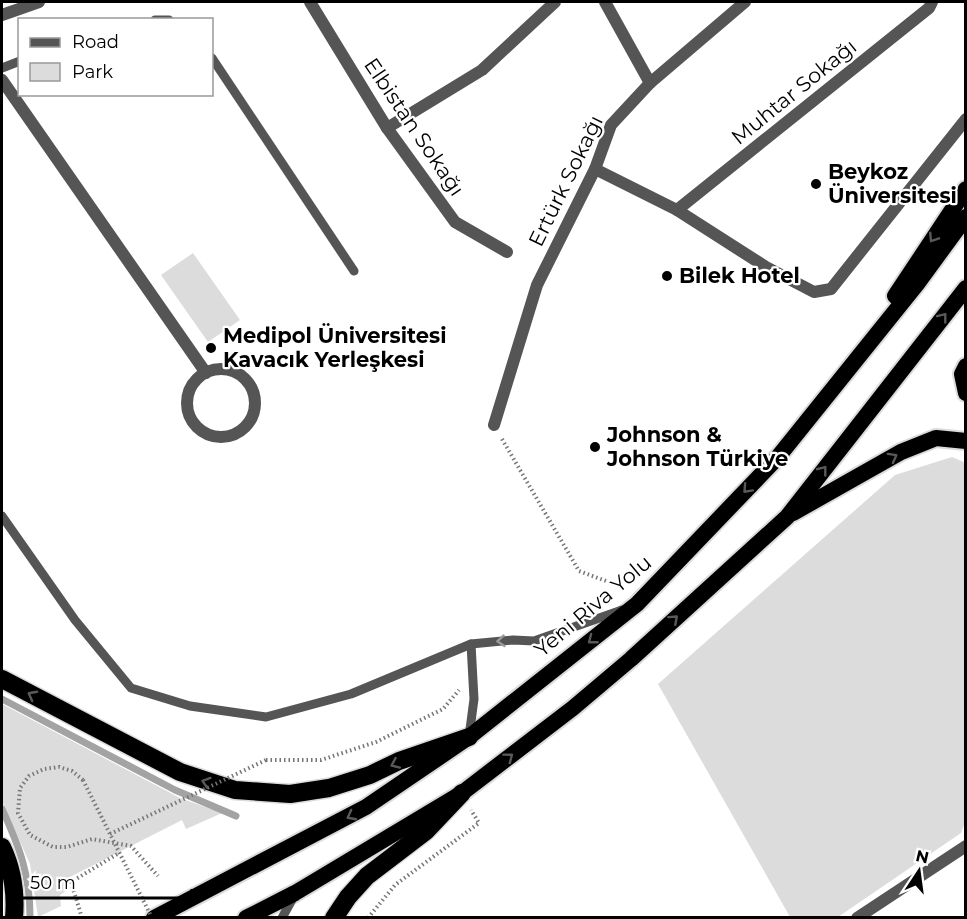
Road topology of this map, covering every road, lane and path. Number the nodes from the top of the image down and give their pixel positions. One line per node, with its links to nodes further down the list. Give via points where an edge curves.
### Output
1 (39, 2): 7 (street)
2 (310, 2): 14 (street, Elbistan Sokağı)
3 (555, 2): 14 (street, via 482,70)
4 (605, 2): 12 (street)
5 (746, 2): 12 (street, Ertürk Sokağı)
6 (932, 2): 17 (street, Muhtar Sokağı, via 829,91)
7 (2, 15)
8 (213, 60): 20 (lane)
9 (18, 62): 10 (lane)
10 (2, 68)
11 (2, 80): 23 (street)
12 (650, 83): 15 (street, Ertürk Sokağı, via 611,125)
13 (966, 119): 17 (street, via 831,289 814,292 766,267)
14 (387, 128): 19 (street, Elbistan Sokağı, via 455,222)
15 (595, 169): 17 (street); 26 (street, Ertürk Sokağı, via 537,285)
16 (966, 189): 24 (highway, one-way to 24)
17 (677, 210)
18 (966, 217): 24 (highway, Yeni Riva Yolu)
19 (507, 252)
20 (354, 271)
21 (966, 288): 29 (highway, one-way to 21)
22 (966, 366): 25 (highway, via 962,374)
23 (206, 373): 23 (street, via 188,393 189,415 203,432 213,437 236,434 252,419 251,386 234,372 223,369)
24 (839, 381): 30 (highway, Yeni Riva Yolu, one-way to 30, via 778,457)
25 (966, 393)
26 (494, 426): 30 (path, via 579,571)
27 (966, 441): 29 (highway, one-way to 27, via 901,452 936,438)
28 (2, 516): 31 (lane, via 75,620 130,688 190,706 267,717 351,694)
29 (787, 517): 35 (highway, one-way to 29, via 573,708)
30 (642, 600): 31 (lane, one-way to 31, via 534,641); 34 (highway, Yeni Riva Yolu, one-way to 34)
31 (471, 644): 32 (lane)
32 (474, 673): 34 (lane); 36 (path, bridge, via 443,709 376,742 321,760 266,760)
33 (2, 679): 34 (highway, one-way to 33, via 329,788 290,794 235,790 180,772)
34 (469, 737): 44 (highway, Yeni Riva Yolu, one-way to 44, via 366,807)
35 (462, 793): 41 (highway); 47 (highway, via 426,831 367,876); 48 (path, via 478,823 395,885)
36 (110, 834): 39 (path, bridge); 40 (path, bridge, via 82,780 72,771 59,767 44,769 29,776 20,788 18,813 30,835 53,847 67,848 92,839 131,846)
37 (966, 846): 49 (street)
38 (2, 847): 42 (highway, via 13,886)
39 (119, 853): 43 (path, via 71,882); 44 (path, bridge)
40 (158, 876)
41 (295, 893): 45 (highway); 46 (lane)
42 (14, 918)
43 (82, 918)
44 (153, 918)
45 (246, 918)
46 (282, 918)
47 (334, 918)
48 (368, 918)
49 (857, 918)

